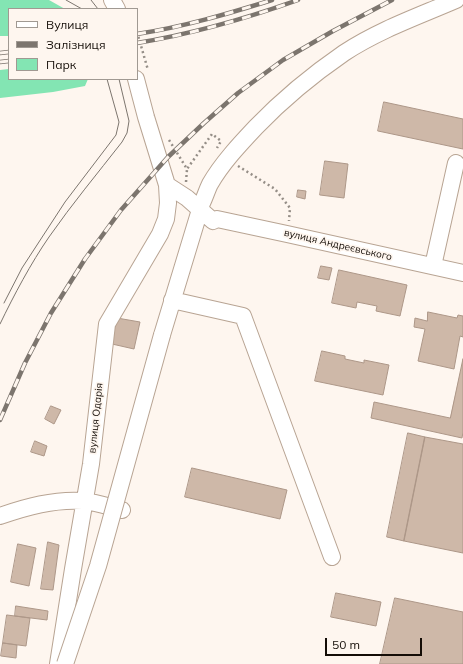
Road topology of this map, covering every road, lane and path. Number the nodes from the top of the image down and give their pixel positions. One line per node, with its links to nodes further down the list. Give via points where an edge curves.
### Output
1 (456, 0): 9 (street, via 374,36 304,82 273,110 220,168 210,184)
2 (138, 40): 3 (path)
3 (143, 77): 7 (street, вулиця Одарія, via 146,117)
4 (168, 140): 5 (path, via 187,169)
5 (203, 146)
6 (456, 163): 11 (street)
7 (167, 185): 9 (street); 14 (street, вулиця Одарія, via 168,202 162,229 106,324 91,464)
8 (275, 190): 10 (path, via 290,208)
9 (200, 210): 10 (street, вулиця Андреєвського, via 214,221 217,219); 13 (street)
10 (287, 234): 11 (street, вулиця Андреєвського)
11 (432, 266): 12 (street, вулиця Андреєвського)
12 (463, 273)
13 (172, 300): 17 (street, via 243,316); 19 (street, bridge, via 98,566)
14 (84, 501): 15 (street); 16 (street, via 39,504); 18 (street, вулиця Одарія)
15 (122, 510)
16 (0, 516)
17 (332, 557)
18 (58, 664)
19 (65, 664)

